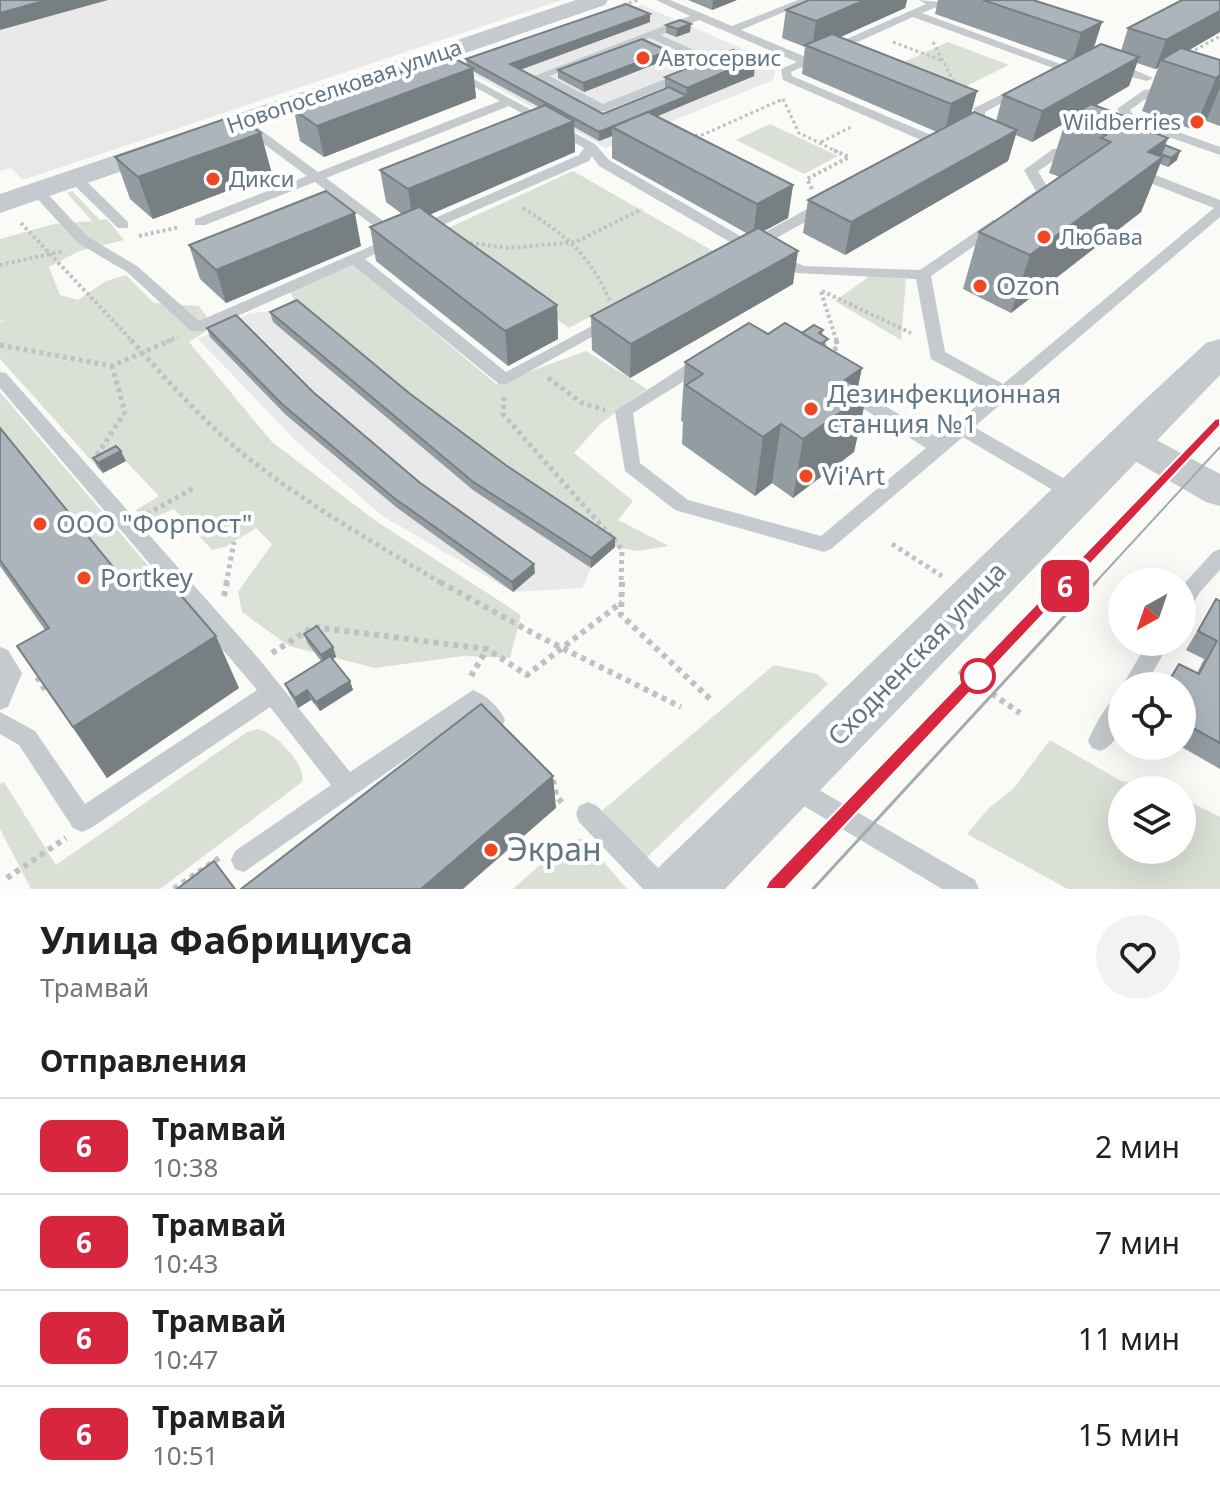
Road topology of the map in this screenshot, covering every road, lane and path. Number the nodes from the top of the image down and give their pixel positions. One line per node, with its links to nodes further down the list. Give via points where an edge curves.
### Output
1 (597, 0): 12 (street, Новопоселковая улица)
2 (661, 0): 6 (lane)
3 (807, 0): 7 (lane)
4 (924, 0): 5 (lane, via 935,4)
5 (913, 13): 13 (lane); 15 (lane)
6 (700, 16): 7 (lane); 8 (lane)
7 (732, 30): 13 (lane)
8 (651, 35): 8 (lane, via 568,65 540,76 602,108 715,63)
9 (1220, 36): 18 (path)
10 (937, 47): 14 (path)
11 (923, 54): 14 (path)
12 (428, 57): 21 (lane); 23 (street, Новопоселковая улица)
13 (805, 61): 22 (lane, via 785,71 787,78)
14 (943, 61): 20 (path)
15 (1062, 67): 16 (lane); 25 (lane, via 978,111 981,120)
16 (1078, 68)
17 (1094, 68): 18 (lane)
18 (1147, 78)
19 (1189, 87): 28 (lane, via 1148,92 1123,109 1130,119)
20 (958, 90)
21 (509, 102): 27 (lane); 30 (lane)
22 (874, 115): 25 (lane); 26 (path)
23 (240, 121): 30 (lane); 31 (street, Новопоселковая улица)
24 (675, 136): 26 (path, via 702,135 783,99 799,133)
25 (942, 141): 29 (lane)
26 (820, 143): 36 (path, via 849,157 807,179)
27 (591, 147): 33 (lane, via 604,163); 41 (lane, via 584,158)
28 (1220, 151)
29 (903, 163)
30 (316, 177): 39 (lane); 42 (lane)
31 (75, 178): 32 (street, Новопоселковая улица); 40 (lane)
32 (37, 191): 38 (street, Новопоселковая улица); 44 (lane, via 83,240)
33 (665, 198): 43 (path); 45 (lane)
34 (835, 200): 36 (lane)
35 (513, 201): 43 (path)
36 (821, 207): 45 (lane)
37 (1220, 208): 50 (lane, via 1083,152 1058,152 1031,170 1043,192); 63 (lane)
38 (8, 212): 46 (path)
39 (200, 222): 44 (path)
40 (123, 225)
41 (415, 232): 42 (lane); 43 (path, via 509,248)
42 (400, 238): 47 (lane)
43 (576, 242): 51 (path)
44 (97, 246): 46 (path); 52 (lane, via 132,269)
45 (749, 247): 48 (lane); 50 (lane, via 802,270)
46 (51, 252): 49 (path); 57 (path)
47 (354, 258): 52 (lane); 61 (lane)
48 (727, 259)
49 (0, 265)
50 (923, 275): 63 (lane, via 937,355)
51 (622, 316): 61 (lane)
52 (197, 328): 57 (path)
53 (902, 330): 59 (path, via 820,291 838,347)
54 (0, 345): 58 (path)
55 (725, 348): 67 (lane, via 624,411 631,466 682,505 824,544)
56 (1220, 352): 66 (street, Сходненская улица)
57 (142, 354): 58 (path); 80 (path, via 263,467 426,575)
58 (112, 366): 68 (path, via 125,412)
59 (808, 367): 67 (lane)
60 (0, 377): 72 (lane)
61 (505, 380): 79 (path, via 503,414 622,549)
62 (558, 386): 64 (path)
63 (1005, 392): 65 (lane)
64 (603, 410)
65 (962, 428): 67 (lane); 71 (lane)
66 (1127, 440): 70 (street); 71 (street, Сходненская улица)
67 (939, 447)
68 (95, 457)
69 (194, 488): 72 (path)
70 (1220, 492)
71 (1075, 494): 93 (street, Сходненская улица)
72 (129, 524): 82 (lane)
73 (234, 542): 78 (path)
74 (892, 544): 76 (path)
75 (1220, 557): 77 (lane)
76 (946, 579)
77 (1196, 583)
78 (224, 595)
79 (622, 602): 80 (path); 85 (path, via 621,615)
80 (562, 649): 82 (path, via 527,675 487,649 313,627); 87 (path)
81 (0, 656): 86 (lane, via 11,673)
82 (251, 666): 84 (lane)
83 (959, 671): 88 (path)
84 (273, 692): 94 (lane); 96 (lane)
85 (710, 699)
86 (0, 700)
87 (681, 707)
88 (1020, 713)
89 (0, 722): 96 (lane, via 27,738)
90 (1108, 728): 92 (lane)
91 (507, 734): 94 (lane, via 473,700)
92 (1100, 741)
93 (790, 784): 101 (street, Сходненская улица); 102 (lane)
94 (348, 788): 97 (lane)
95 (588, 814): 100 (lane)
96 (82, 820): 98 (path, via 77,831)
97 (244, 860): 99 (path, via 214,860)
98 (7, 878)
99 (174, 889)
100 (661, 889)
101 (681, 889)
102 (966, 889)

